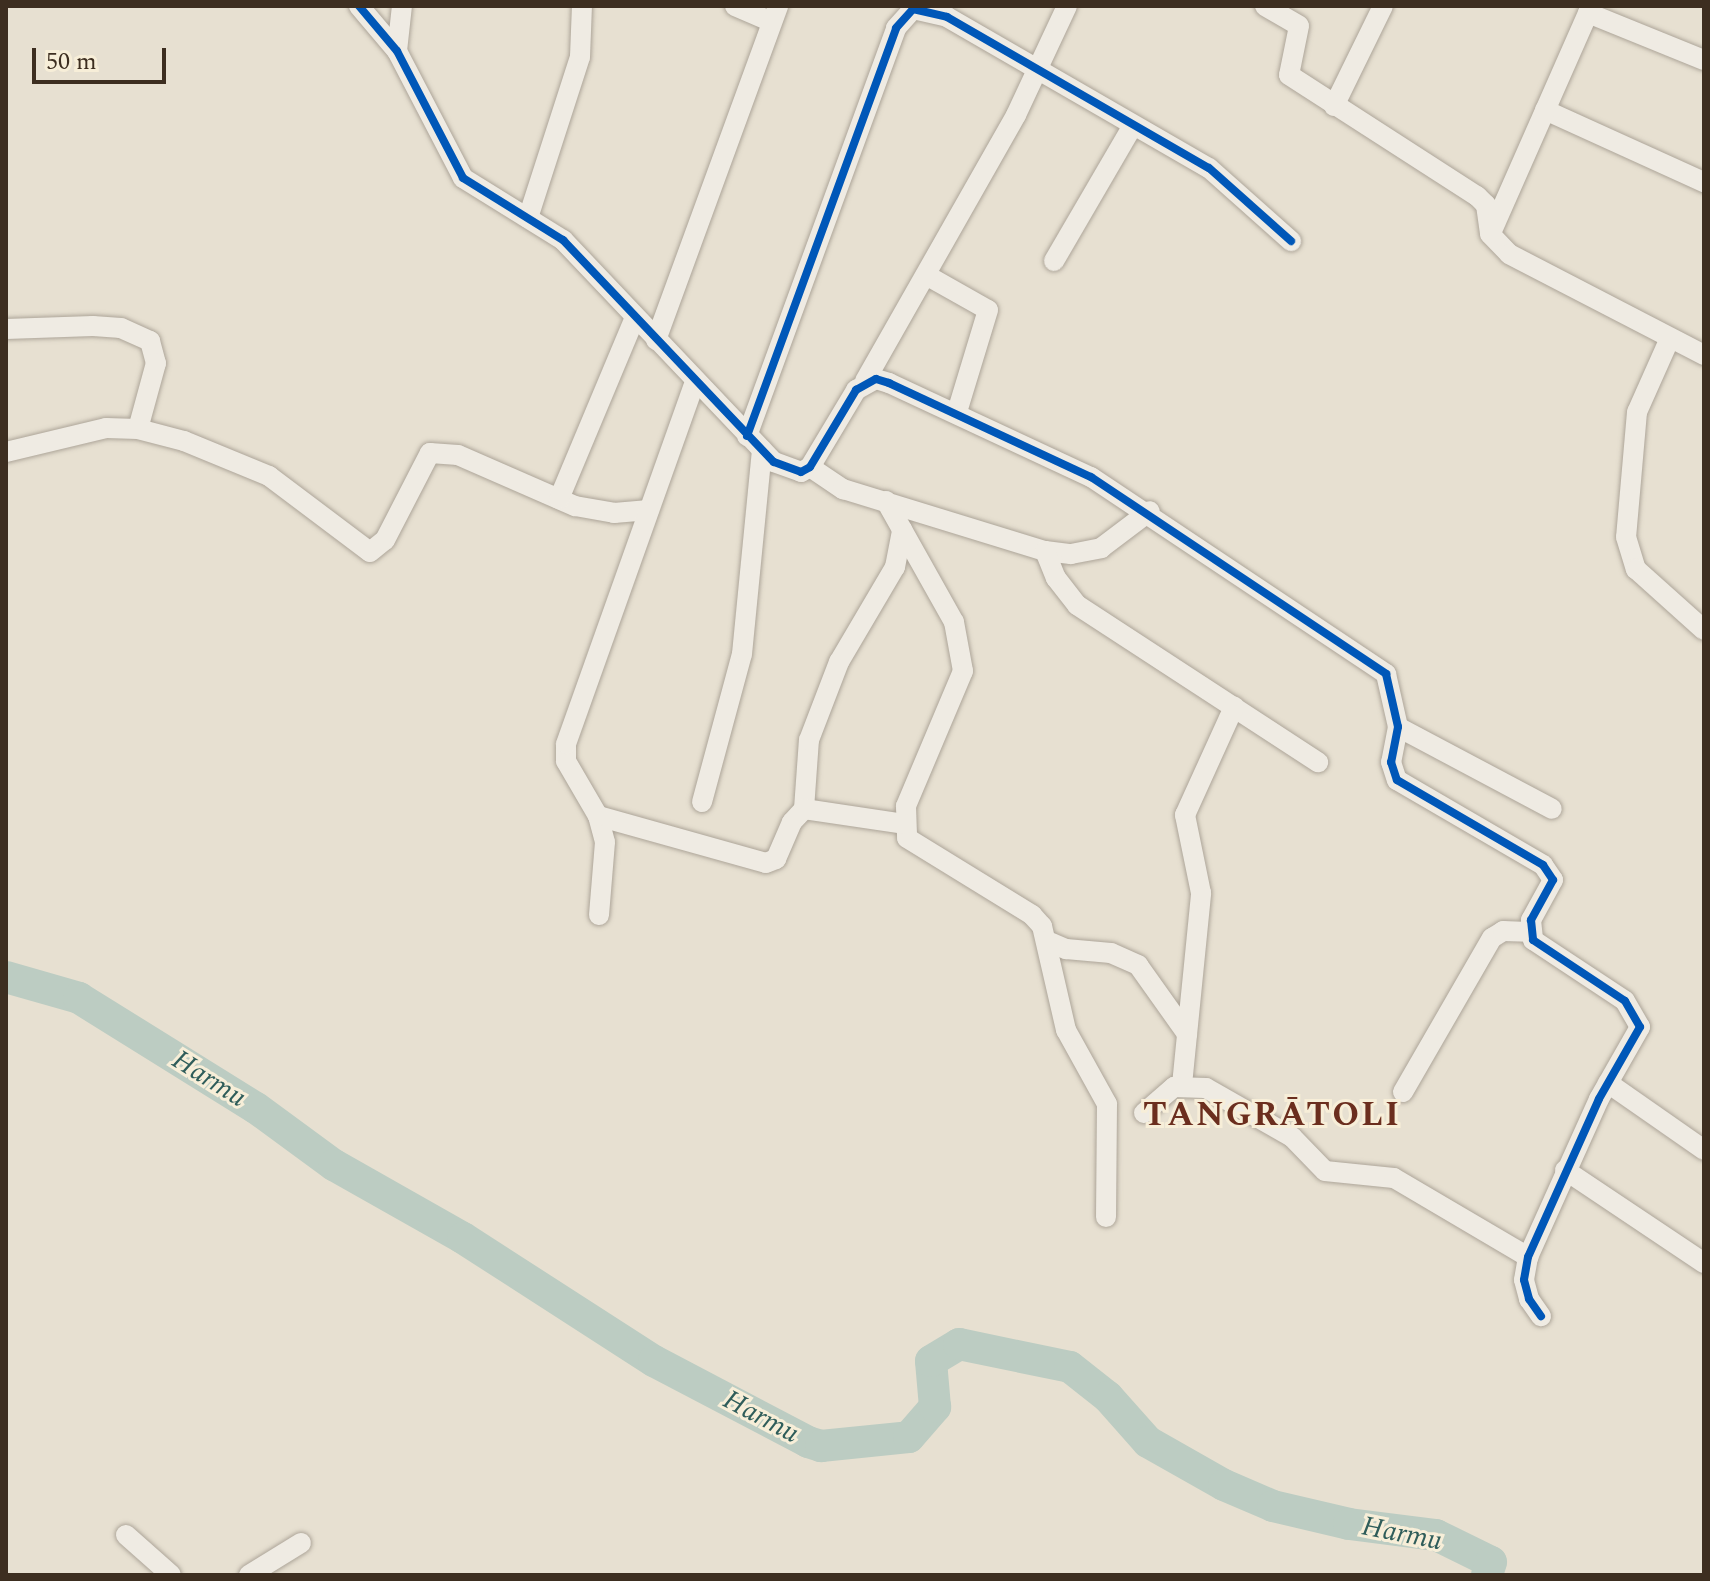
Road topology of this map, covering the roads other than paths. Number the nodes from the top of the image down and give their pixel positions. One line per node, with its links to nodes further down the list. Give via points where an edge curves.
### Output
1 (359, 6): 10 (street)
2 (402, 6): 10 (street)
3 (582, 6): 17 (street, via 580,57)
4 (735, 6): 9 (street)
5 (1067, 6): 12 (street)
6 (1265, 6): 13 (street, via 1299,26 1289,75)
7 (1383, 6): 13 (street)
8 (1589, 9): 11 (street); 14 (street)
9 (775, 14): 25 (street)
10 (397, 51): 17 (street, via 463,178)
11 (1704, 60)
12 (1037, 73): 15 (street); 21 (street); 31 (street, via 947,17 925,9 903,14)
13 (1334, 106): 18 (street, via 1477,196 1486,205)
14 (1545, 110): 16 (street); 18 (street)
15 (1133, 125): 19 (street, via 1209,168); 20 (street)
16 (1704, 182)
17 (528, 218): 22 (street, via 563,240)
18 (1490, 234): 24 (street, via 1509,254)
19 (1291, 241)
20 (1054, 261)
21 (926, 275): 28 (street); 29 (street, via 988,310)
22 (635, 317): 25 (street); 34 (street)
23 (6, 329): 30 (street, via 107,327 150,341 156,363)
24 (1670, 338): 26 (street); 40 (street, via 1637,412 1626,537 1636,569)
25 (656, 340): 27 (street)
26 (1704, 355)
27 (695, 381): 31 (street); 36 (street)
28 (865, 381): 29 (street, via 889,383); 33 (street)
29 (957, 412): 37 (street)
30 (138, 429): 32 (street, via 80,431); 34 (street, via 228,455 269,476 370,552 385,540 430,453 458,455)
31 (754, 443): 33 (street, via 788,469); 44 (street, via 742,654)
32 (6, 452)
33 (810, 467): 35 (street, via 831,484)
34 (559, 499): 36 (street, via 614,513)
35 (886, 501): 38 (street); 39 (street)
36 (649, 510): 47 (street, via 566,744 573,780)
37 (1150, 511): 39 (street, via 1101,548 1071,554); 42 (street, via 1378,665 1390,684)
38 (902, 530): 45 (street, via 895,567 839,662 809,740); 48 (street, via 954,622 963,671 906,806)
39 (1045, 551): 41 (street, via 1056,578 1077,605)
40 (1704, 630)
41 (1234, 707): 43 (street); 52 (street, via 1185,815 1201,893)
42 (1398, 727): 46 (street); 50 (street, via 1391,762 1397,780 1549,872 1549,891)
43 (1318, 762)
44 (702, 802)
45 (804, 809): 47 (street, via 797,813 776,859 766,863); 48 (street)
46 (1552, 809)
47 (598, 816): 49 (street, via 606,864)
48 (904, 824): 51 (street, via 916,847 1032,915)
49 (599, 915)
50 (1528, 932): 53 (street, via 1635,1012 1640,1027); 55 (street, via 1503,931 1492,938)
51 (1047, 941): 52 (street, via 1066,949 1111,953 1138,965); 59 (street, via 1066,1030 1107,1104)
52 (1187, 1034): 54 (street)
53 (1608, 1083): 57 (street); 58 (street)
54 (1182, 1085): 56 (street); 60 (street, via 1206,1088 1292,1137 1325,1171 1394,1178)
55 (1403, 1092)
56 (1144, 1113)
57 (1704, 1150)
58 (1565, 1170): 60 (street); 61 (street)
59 (1106, 1217)
60 (1528, 1257): 62 (street, via 1526,1290)
61 (1704, 1263)
62 (1541, 1316)
63 (126, 1535): 65 (street)
64 (301, 1543): 66 (street)
65 (171, 1575)
66 (249, 1575)

